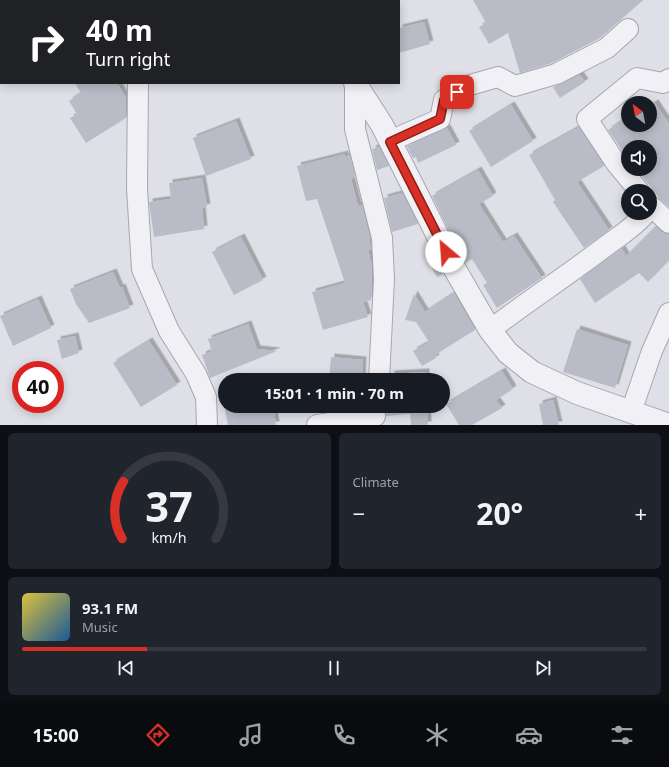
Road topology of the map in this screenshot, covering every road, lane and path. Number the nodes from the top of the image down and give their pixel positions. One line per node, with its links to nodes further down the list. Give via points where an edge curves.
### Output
1 (628, 29): 5 (street, via 607,48 556,74 515,86 498,77 470,85 444,100 440,119)
2 (669, 80): 6 (street, via 663,83 637,78 587,119 616,164)
3 (138, 84): 15 (street, via 137,188 142,269 169,331 196,374 206,397)
4 (355, 84): 5 (street, via 382,124); 12 (street, via 355,128 382,238 384,279)
5 (390, 142): 11 (street, via 453,266)
6 (633, 184)
7 (657, 214): 9 (street)
8 (639, 220): 11 (street, via 632,228)
9 (669, 223)
10 (669, 313): 13 (street, via 652,351)
11 (490, 330): 13 (street, via 508,353 532,372 578,393)
12 (378, 373)
13 (631, 412): 17 (street)
14 (375, 416): 16 (street)
15 (207, 425)
16 (317, 425)
17 (669, 425)

